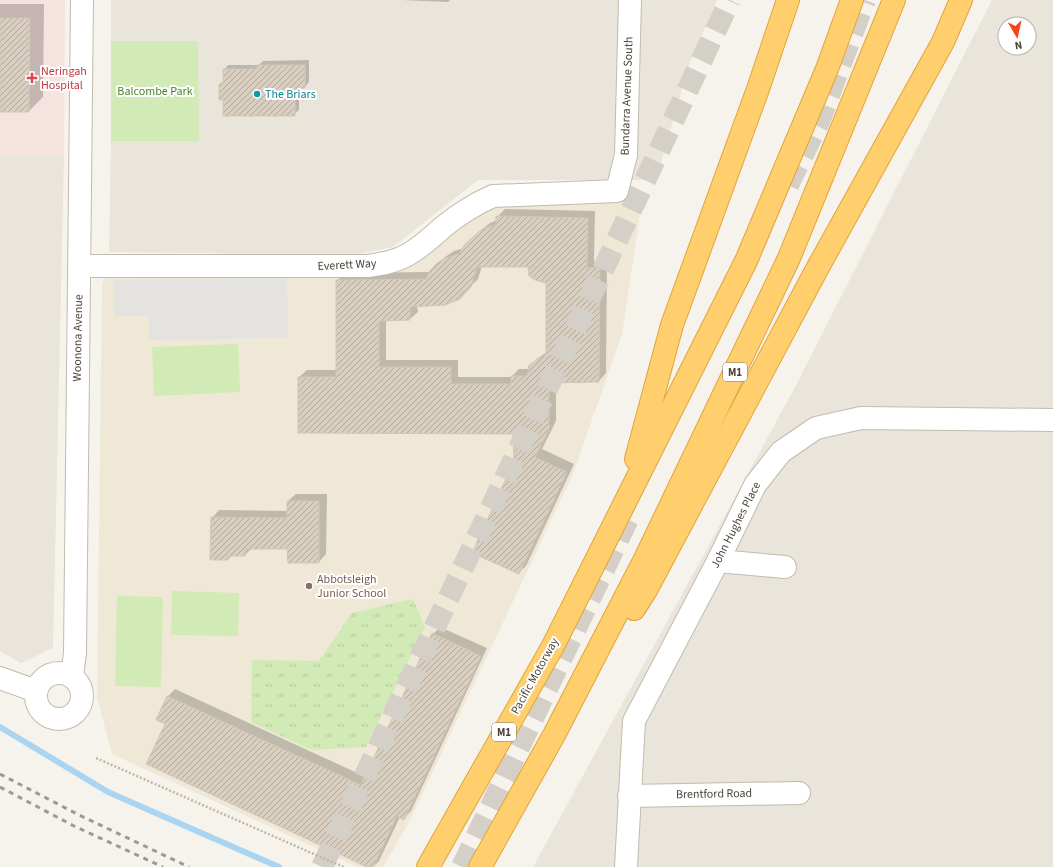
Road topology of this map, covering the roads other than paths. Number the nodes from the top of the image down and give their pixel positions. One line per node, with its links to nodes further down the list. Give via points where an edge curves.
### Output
1 (82, 0): 8 (street, Woonona Avenue)
2 (630, 0): 7 (street, Bundarra Avenue South, via 626,155)
3 (788, 0): 10 (highway, M1, via 672,325)
4 (852, 0): 10 (highway, M1, via 827,69 746,261)
5 (894, 0): 16 (highway, M1, via 789,258 645,559)
6 (961, 0): 16 (highway, M1, via 943,42 817,269 646,590)
7 (617, 191): 8 (street, Everett Way, via 493,196 460,214 406,256 368,266)
8 (79, 266): 13 (street, Woonona Avenue, via 76,653)
9 (1053, 420): 11 (street, John Hughes Place, via 861,418 816,428 781,452 755,485)
10 (625, 503): 19 (highway, Pacific Motorway / M1, via 553,646)
11 (718, 561): 12 (street); 18 (street, John Hughes Place, via 634,721)
12 (785, 567)
13 (72, 676): 15 (street, via 59,672 47,675); 15 (street, via 78,682 83,696 81,705 72,716 64,719 51,718 37,705)
14 (0, 678): 15 (street)
15 (36, 691)
16 (554, 734): 20 (highway, M1)
17 (799, 793): 18 (street, Brentford Road)
18 (629, 796): 21 (street, John Hughes Place)
19 (428, 867)
20 (480, 867)
21 (626, 867)

